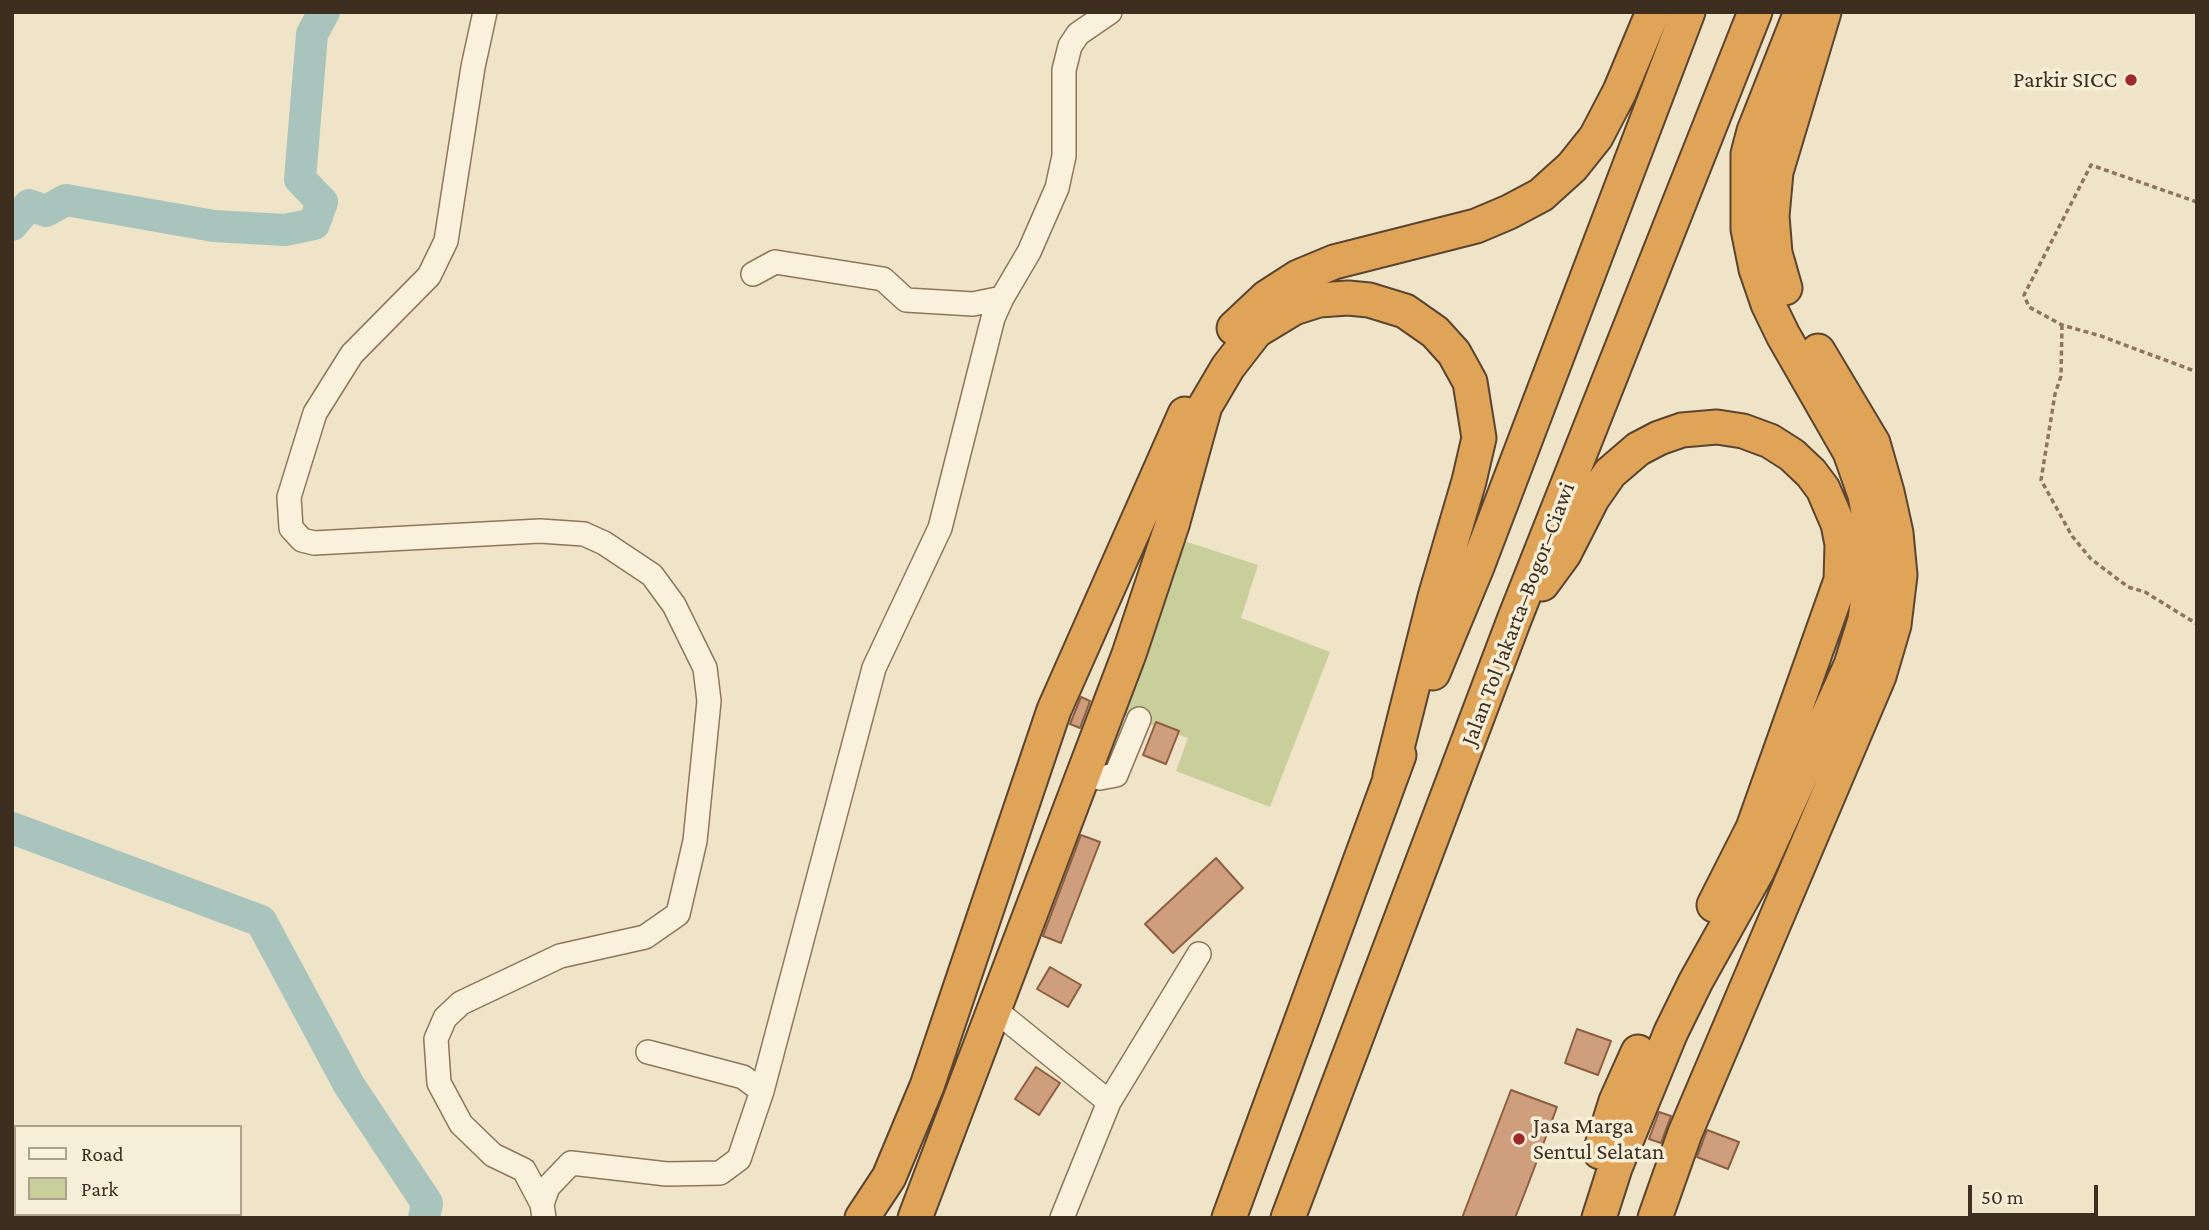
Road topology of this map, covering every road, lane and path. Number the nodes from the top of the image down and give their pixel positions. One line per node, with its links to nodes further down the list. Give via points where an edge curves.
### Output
1 (485, 12): 24 (street, via 446,240 429,276 352,354 315,413 289,497 291,528 302,540 314,542 540,531 584,534 652,575 674,604 705,668 709,701 695,841 678,914 645,937 560,956 461,1003 445,1018 436,1039 439,1083 461,1124 493,1155 524,1170)
2 (1110, 12): 10 (street, via 1078,34 1070,46 1064,70 1064,156 1057,188 1029,252)
3 (1653, 12): 21 (highway, via 1596,137 1541,195 1476,226 1334,262 1298,276 1241,319 1221,344 1199,383 1054,710)
4 (1688, 12): 17 (highway, via 1477,567)
5 (1755, 12): 13 (highway, Jalan Tol Jakarta–Bogor–Ciawi)
6 (1801, 12): 34 (highway, via 1748,153 1748,229 1768,304 1850,452 1865,495 1872,535 1864,620 1851,665 1758,870 1696,981 1645,1090)
7 (1824, 12): 35 (highway, via 1776,172 1775,253 1803,327 1873,443 1896,533 1900,575 1894,625 1879,676 1685,1133)
8 (2197, 202): 11 (path, via 2091,165 2024,295 2029,307)
9 (753, 274): 10 (street, via 775,262 883,279 906,300 973,304)
10 (1002, 298): 22 (street, via 940,528 874,668)
11 (2062, 325): 12 (path); 14 (path, via 2061,376 2041,480 2072,536 2091,559 2128,587 2145,592)
12 (2197, 372)
13 (1514, 620): 32 (highway, Jalan Tol Jakarta–Bogor–Ciawi); 33 (highway, via 1564,554 1610,473 1637,449 1682,430 1717,427 1770,441 1811,473 1838,524 1841,580 1753,828 1616,1101)
14 (2197, 624)
15 (1139, 719): 16 (street, via 1116,775 1100,778)
16 (1084, 773): 17 (highway, via 1165,547 1205,406 1256,331 1294,308 1348,298 1405,311 1435,332 1454,353 1470,383 1479,438); 19 (highway)
17 (1390, 776): 31 (highway)
18 (1199, 954): 23 (street)
19 (995, 1009): 23 (street); 29 (highway)
20 (648, 1052): 22 (street, via 743,1077)
21 (927, 1086): 27 (highway, via 889,1177); 28 (highway)
22 (762, 1091): 24 (street, via 739,1159 720,1173 667,1174 571,1163 548,1187)
23 (1108, 1102): 30 (street)
24 (543, 1211)
25 (182, 1216): 26 (highway)
26 (200, 1218)
27 (862, 1218)
28 (883, 1218)
29 (915, 1218)
30 (1062, 1218)
31 (1229, 1218)
32 (1288, 1218)
33 (1580, 1218)
34 (1599, 1218)
35 (1655, 1218)

